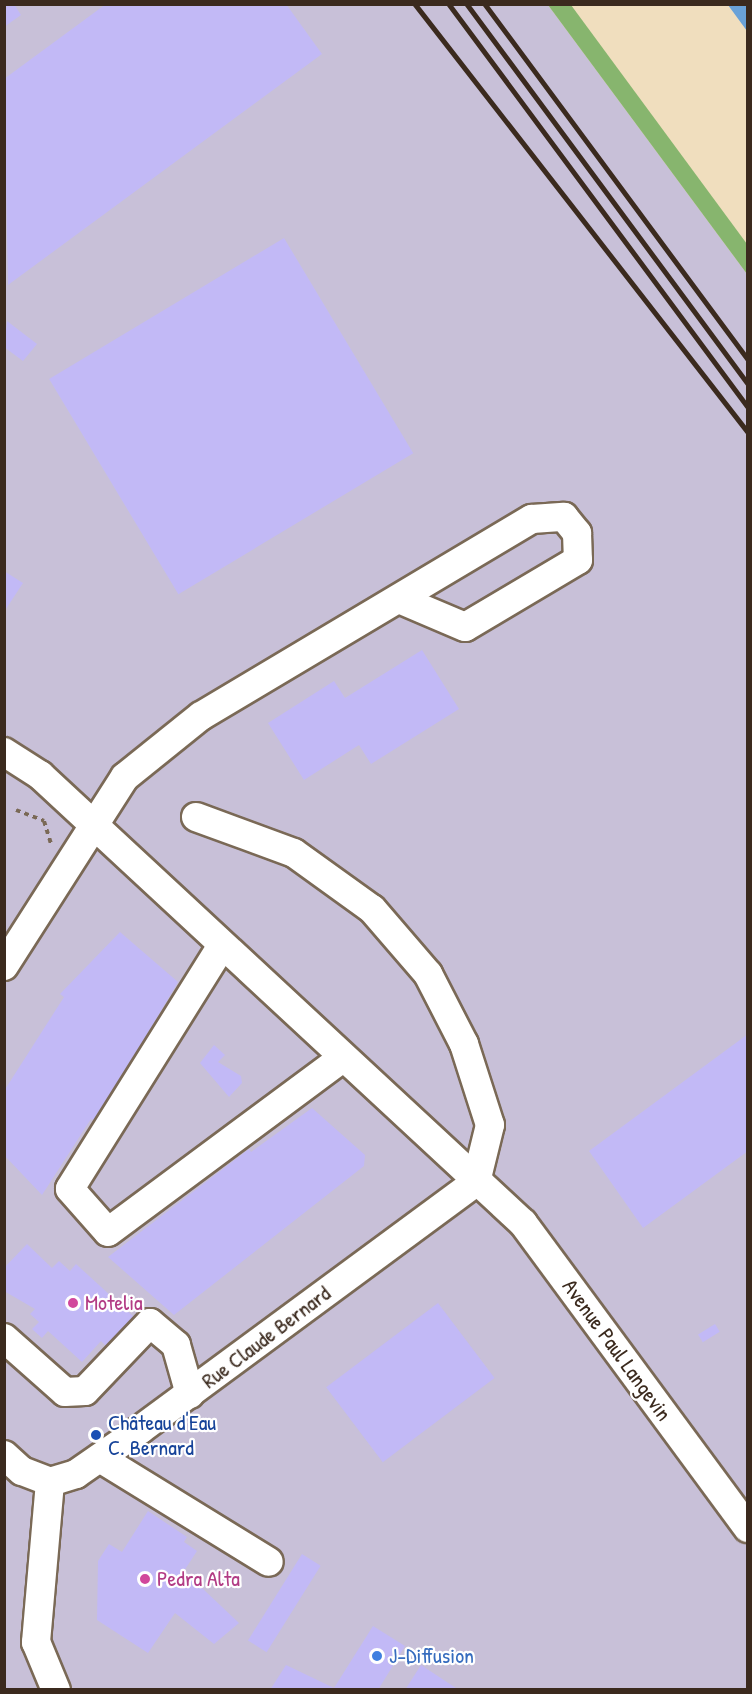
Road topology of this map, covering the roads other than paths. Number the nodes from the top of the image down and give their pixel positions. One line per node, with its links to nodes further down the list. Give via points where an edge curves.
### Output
1 (399, 599): 1 (street, via 465,627 578,560 577,533 564,517 532,519); 4 (street, via 201,716 125,777)
2 (4, 752): 4 (street, Avenue Paul Langevin, via 40,775)
3 (196, 817): 8 (street, via 294,853 372,909 428,974 464,1044 490,1125)
4 (95, 826): 5 (street, Avenue Paul Langevin); 6 (street)
5 (221, 947): 7 (street, Avenue Paul Langevin); 7 (street, via 70,1189 108,1232)
6 (4, 966)
7 (342, 1058): 8 (street, Avenue Paul Langevin)
8 (476, 1182): 10 (street, Rue Claude Bernard); 14 (street, Avenue Paul Langevin, via 523,1223)
9 (10, 1354): 10 (street, via 65,1392 85,1391 150,1323 176,1345)
10 (190, 1394): 12 (street, Rue Claude Bernard)
11 (4, 1455): 13 (street, via 22,1471)
12 (100, 1458): 13 (street, Rue Claude Bernard, via 76,1474); 15 (street)
13 (50, 1482): 16 (street, via 36,1642)
14 (747, 1527)
15 (269, 1562)
16 (56, 1689)

